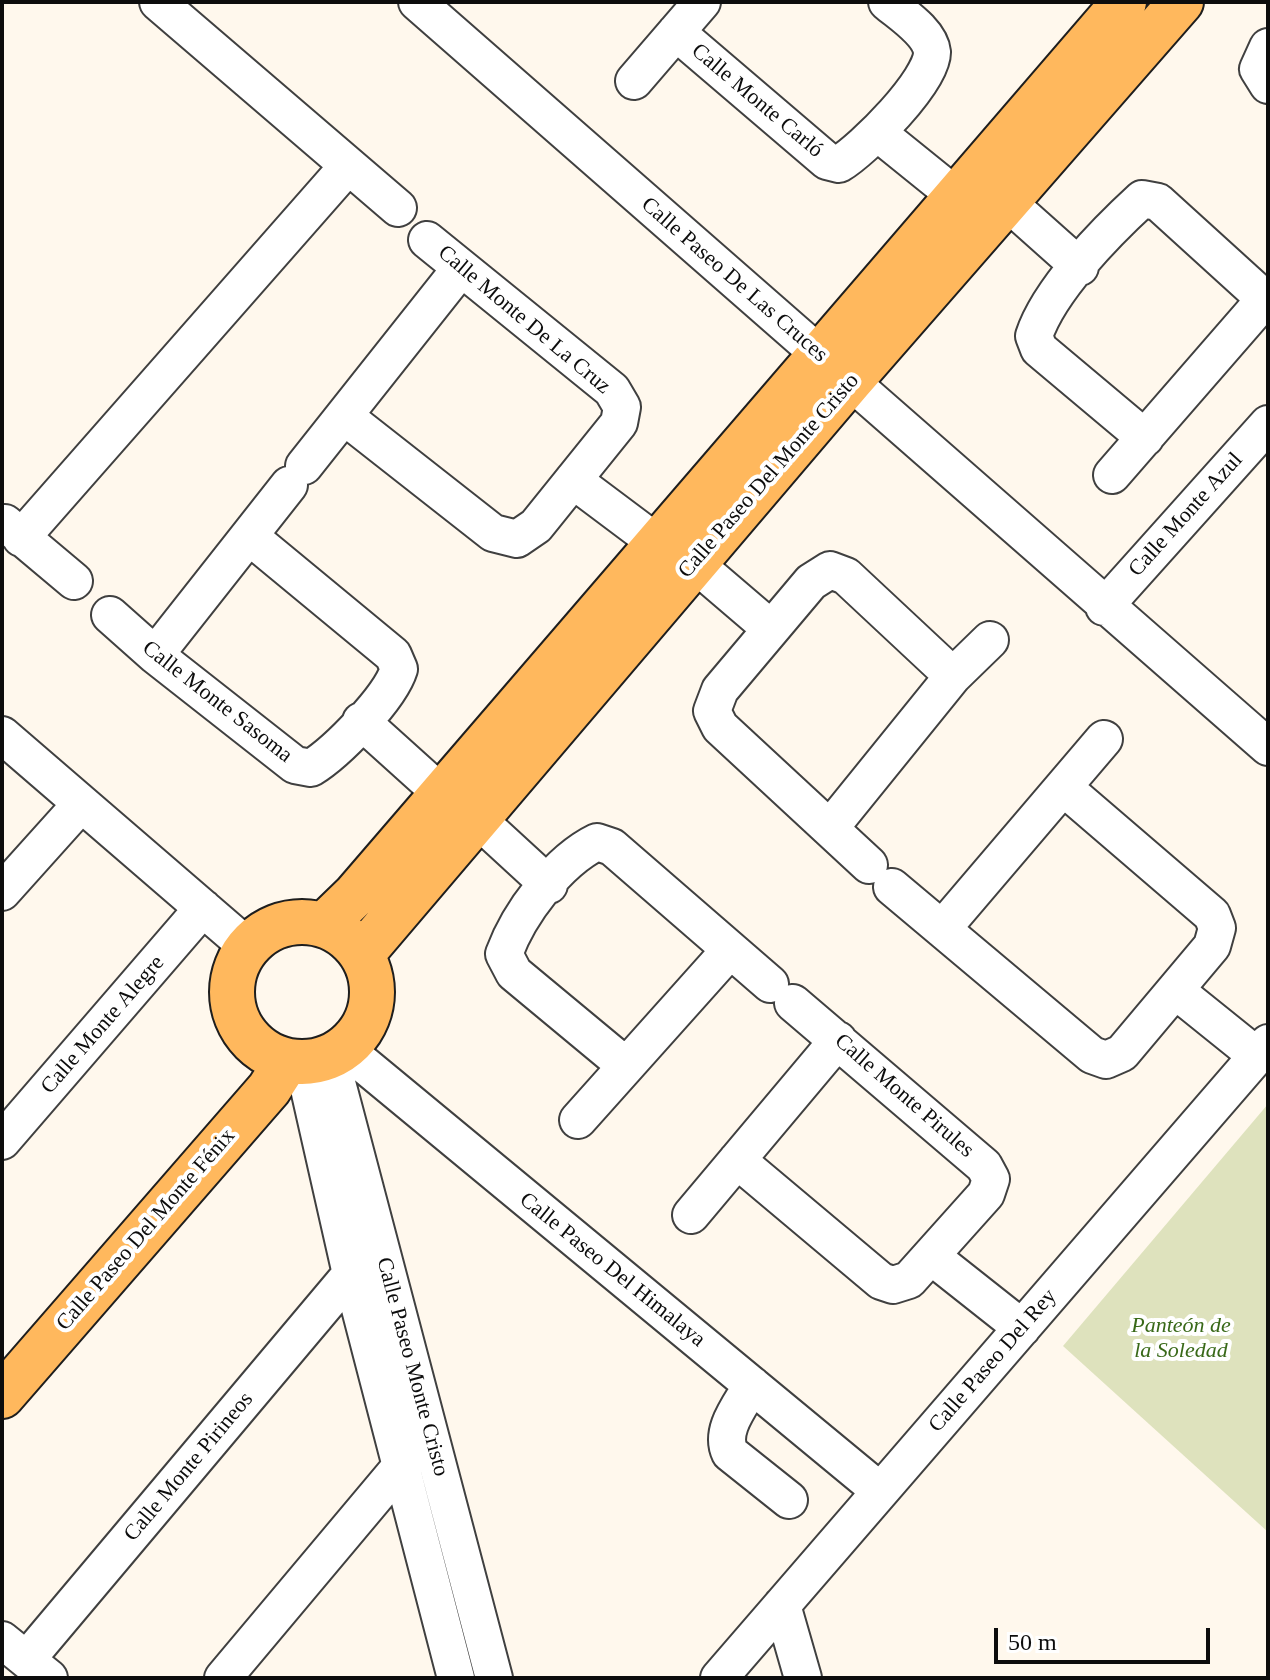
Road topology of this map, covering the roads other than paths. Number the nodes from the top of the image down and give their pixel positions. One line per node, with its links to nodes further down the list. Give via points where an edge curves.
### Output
1 (158, 2): 10 (street)
2 (417, 2): 18 (street, Calle Paseo De Las Cruces)
3 (702, 2): 7 (street)
4 (887, 2): 9 (street, via 924,35 932,51 927,69)
5 (1124, 2): 11 (main road, Calle Paseo Del Monte Cristo)
6 (1181, 2): 12 (main road, Calle Paseo Del Monte Cristo)
7 (676, 32): 8 (street); 9 (street, Calle Monte Carló, via 827,161 839,164)
8 (634, 81)
9 (878, 133): 11 (street)
10 (348, 166): 13 (street); 24 (street)
11 (956, 196): 18 (main road, Calle Paseo Del Monte Cristo)
12 (1006, 201): 15 (street); 18 (main road, Calle Paseo Del Monte Cristo)
13 (398, 208)
14 (427, 240): 16 (street, Calle Monte De La Cruz)
15 (1080, 267): 17 (street, via 1142,199 1158,202); 21 (street, via 1041,315 1034,336 1039,349)
16 (461, 268): 19 (street); 23 (street, Calle Monte De La Cruz, via 612,390 622,407 619,423)
17 (1266, 301): 21 (street)
18 (835, 368): 26 (main road, Calle Paseo Del Monte Cristo); 28 (street, Calle Paseo De Las Cruces)
19 (344, 416): 23 (street, Calle Monte De La Cruz, via 493,533 517,539 536,526); 25 (street)
20 (1268, 424): 28 (street, Calle Monte Azul)
21 (1145, 438): 22 (street)
22 (1112, 475)
23 (573, 480): 26 (street)
24 (11, 529): 27 (street)
25 (249, 536): 32 (street); 34 (street, Calle Monte Sasoma, via 393,655 399,669 396,681)
26 (676, 553): 30 (street); 40 (main road, Calle Paseo Del Monte Cristo)
27 (74, 581)
28 (1104, 607): 37 (street, Calle Paseo De Las Cruces)
29 (110, 615): 32 (street, Calle Monte Sasoma)
30 (770, 628): 33 (street, via 811,582 830,570 846,576); 41 (street, via 720,690 712,711 720,727)
31 (990, 640): 33 (street)
32 (155, 655): 34 (street, Calle Monte Sasoma, via 295,765 311,768 327,759)
33 (953, 676): 41 (street)
34 (361, 721): 40 (street)
35 (2, 735): 39 (street)
36 (1104, 739): 38 (street)
37 (1268, 747)
38 (1063, 787): 46 (street); 50 (street, via 1212,915 1217,928 1212,946)
39 (81, 804): 43 (street); 44 (street)
40 (459, 806): 42 (street); 45 (main road, Calle Paseo Del Monte Cristo); 49 (main road, Calle Paseo Del Monte Cristo)
41 (830, 828): 46 (street)
42 (549, 885): 48 (street, Calle Monte Pirules, via 578,852 597,842 612,847); 54 (street, Calle Monte Pirules, via 513,930 504,954 514,973)
43 (2, 892)
44 (203, 908): 47 (street); 56 (street, Calle Monte Alegre)
45 (324, 925): 47 (main road, via 279,925); 49 (main road, via 339,931)
46 (942, 929): 50 (street, via 1092,1055 1106,1060 1122,1053)
47 (249, 948): 53 (main road, via 234,974 237,1019 266,1052)
48 (730, 950): 51 (street, Calle Monte Pirules); 54 (street)
49 (362, 954): 53 (main road, via 370,973 369,1015 359,1034)
50 (1175, 990): 52 (street)
51 (838, 1040): 57 (street); 59 (street, Calle Monte Pirules, via 984,1166 991,1179 986,1194)
52 (1262, 1050): 61 (street, Calle Paseo Del Rey)
53 (316, 1057): 60 (street, Calle Paseo Monte Cristo); 62 (street, Calle Paseo Del Himalaya); 63 (main road, Calle Paseo Del Monte Fénix, via 269,1089); 71 (street, Calle Paseo Monte Cristo)
54 (626, 1066): 55 (street)
55 (578, 1120)
56 (2, 1141)
57 (737, 1160): 58 (street); 59 (street, via 881,1281 893,1285 909,1280)
58 (691, 1215)
59 (931, 1256): 61 (street)
60 (351, 1274): 64 (street, Calle Paseo Monte Cristo); 68 (street, Calle Monte Pirineos)
61 (1022, 1328): 65 (street, Calle Paseo Del Rey)
62 (752, 1385): 65 (street, Calle Paseo Del Himalaya); 66 (street, via 725,1443 730,1453)
63 (2, 1396)
64 (401, 1466): 69 (street, Calle Paseo Monte Cristo); 70 (street)
65 (880, 1491): 67 (street, Calle Paseo Del Rey)
66 (789, 1500)
67 (782, 1605): 72 (street, Calle Paseo Del Rey); 73 (street)
68 (26, 1659)
69 (454, 1677)
70 (223, 1678)
71 (494, 1678)
72 (719, 1678)
73 (803, 1678)

